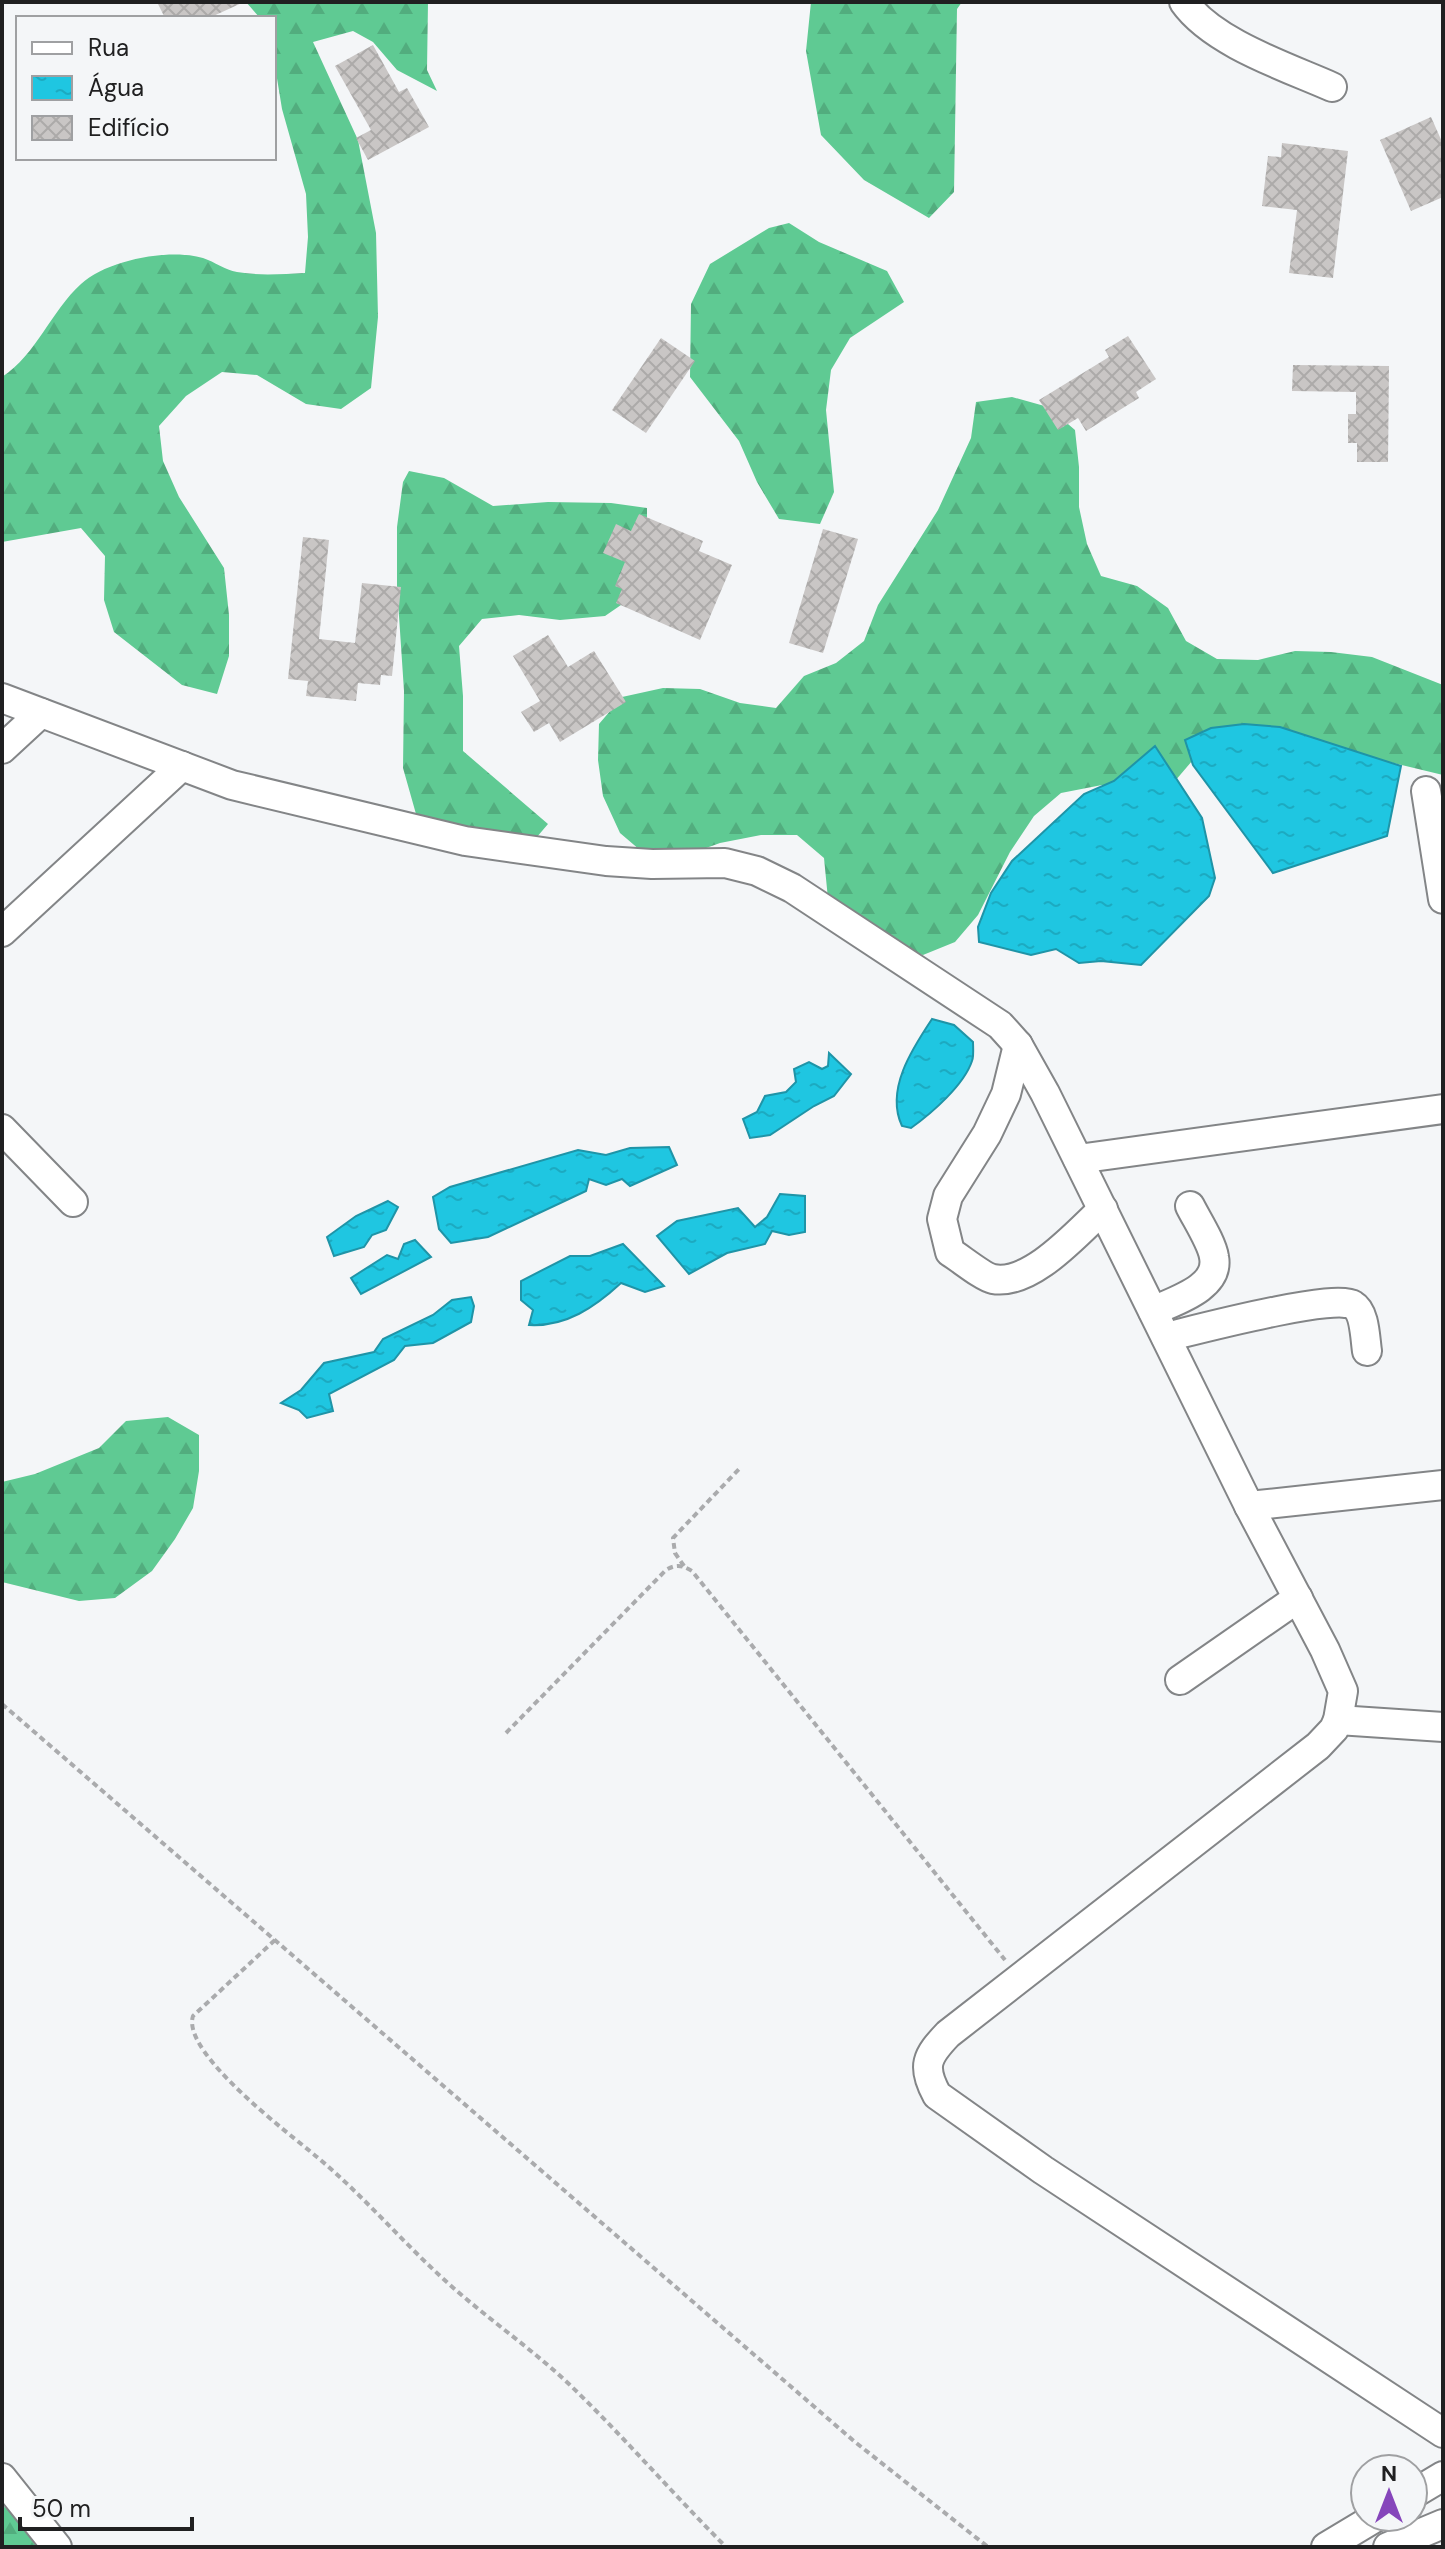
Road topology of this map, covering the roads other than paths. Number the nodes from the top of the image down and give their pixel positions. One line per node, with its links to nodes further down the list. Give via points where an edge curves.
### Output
1 (1184, 2): 2 (street, via 1240,47)
2 (1332, 87)
3 (4, 701): 4 (street)
4 (41, 713): 5 (street); 6 (street)
5 (2, 749)
6 (182, 766): 9 (street); 10 (street, via 232,785 465,841 606,861 725,863 757,871 866,935 990,1018)
7 (1426, 791): 8 (street)
8 (1442, 892)
9 (2, 932)
10 (1018, 1045): 13 (street); 16 (street, via 1006,1094 948,1196 942,1219 950,1252 993,1279 1025,1275)
11 (1443, 1109): 13 (street)
12 (2, 1129): 14 (street)
13 (1078, 1159): 16 (street)
14 (73, 1202)
15 (1190, 1206): 17 (street, via 1215,1259 1210,1276 1199,1289)
16 (1103, 1209): 17 (street)
17 (1153, 1311): 18 (street)
18 (1166, 1337): 19 (street, via 1351,1302 1360,1310); 21 (street)
19 (1367, 1351)
20 (1443, 1485): 21 (street)
21 (1249, 1506): 22 (street)
22 (1298, 1598): 23 (street); 24 (street, via 1343,1691)
23 (1180, 1680)
24 (1338, 1720): 25 (street); 26 (street, via 1318,1746 948,2034 931,2052 928,2073 937,2095 1043,2170)
25 (1443, 1727)
26 (1443, 2433)
27 (2, 2478): 30 (street)
28 (1443, 2525): 32 (street)
29 (1349, 2533): 31 (street)
30 (57, 2547)
31 (1326, 2547)
32 (1388, 2547)

